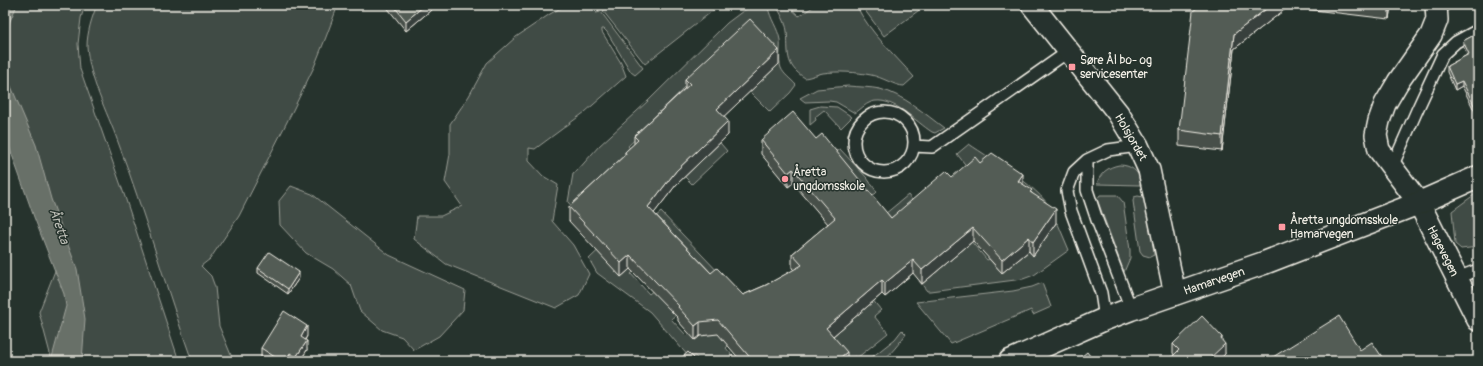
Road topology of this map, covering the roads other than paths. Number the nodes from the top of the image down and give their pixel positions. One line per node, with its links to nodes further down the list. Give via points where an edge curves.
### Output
1 (1032, 5): 4 (street, Holsjordet)
2 (1436, 5): 8 (street, via 1437,20 1431,35 1398,82 1378,121 1376,135 1379,150)
3 (1478, 30): 8 (lane, via 1456,42 1443,54)
4 (1069, 50): 5 (lane, via 932,147); 6 (street, Holsjordet, via 1118,113)
5 (914, 146): 5 (lane, via 908,160 896,170 880,172 866,166 855,151 854,136 860,123 871,114 884,112 901,117 913,132)
6 (1138, 146): 7 (lane, via 1108,150); 13 (street, Holsjordet, via 1149,170)
7 (1087, 160): 14 (lane, via 1087,190); 15 (lane, via 1074,172 1067,191 1071,210 1101,293)
8 (1392, 167): 10 (street)
9 (1478, 177): 10 (main road, Hamarvegen)
10 (1419, 203): 12 (street, Hagevegen); 13 (main road, Hamarvegen, via 1264,263)
11 (1478, 270): 12 (lane)
12 (1457, 278): 16 (street, Hagevegen)
13 (1175, 294): 14 (main road, Hamarvegen)
14 (1131, 309): 15 (main road, Hamarvegen)
15 (1105, 319): 17 (main road, Hamarvegen)
16 (1478, 320)
17 (1010, 361)

